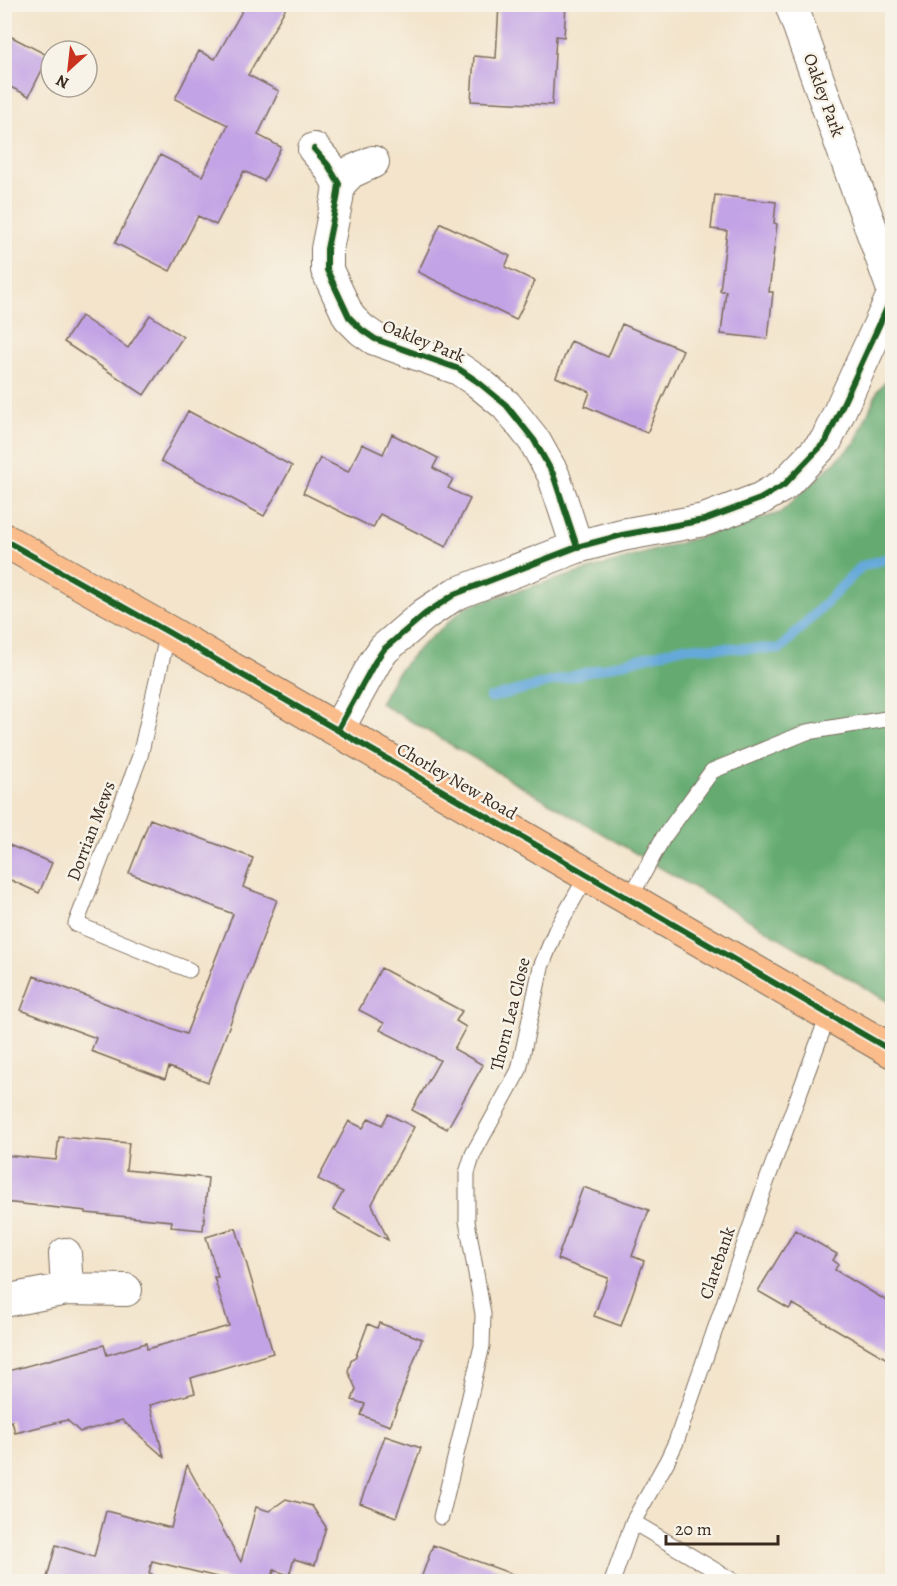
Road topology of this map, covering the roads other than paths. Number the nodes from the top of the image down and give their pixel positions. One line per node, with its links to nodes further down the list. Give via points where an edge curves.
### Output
1 (791, 4): 5 (street, Oakley Park)
2 (314, 149): 4 (street)
3 (373, 162): 4 (street, via 351,172)
4 (339, 184): 8 (street, Oakley Park, via 327,270 349,317 375,339 459,369 506,405 534,440 553,474)
5 (892, 287)
6 (892, 297): 8 (street, via 826,441 784,485 760,499 704,520)
7 (4, 540): 9 (main road, Chorley New Road)
8 (577, 547): 11 (street, via 455,594 425,614 384,649)
9 (168, 632): 11 (main road, Chorley New Road); 14 (lane, Dorrian Mews, via 140,756 76,924)
10 (892, 718): 13 (lane, via 807,732 712,771 663,838)
11 (338, 729): 12 (main road, Chorley New Road)
12 (588, 874): 13 (main road, Chorley New Road); 21 (lane, Thorn Lea Close, via 556,930 541,967 519,1070 473,1154 467,1173 467,1221 483,1314 482,1346)
13 (630, 898): 15 (main road, Chorley New Road)
14 (189, 970)
15 (829, 1013): 16 (main road, Chorley New Road); 22 (lane, Clarebank, via 676,1442)
16 (892, 1051)
17 (65, 1254): 18 (street)
18 (67, 1289): 19 (street); 20 (street)
19 (126, 1290)
20 (4, 1301)
21 (441, 1517)
22 (633, 1522): 23 (lane, Clarebank); 24 (lane)
23 (612, 1581)
24 (735, 1581)

